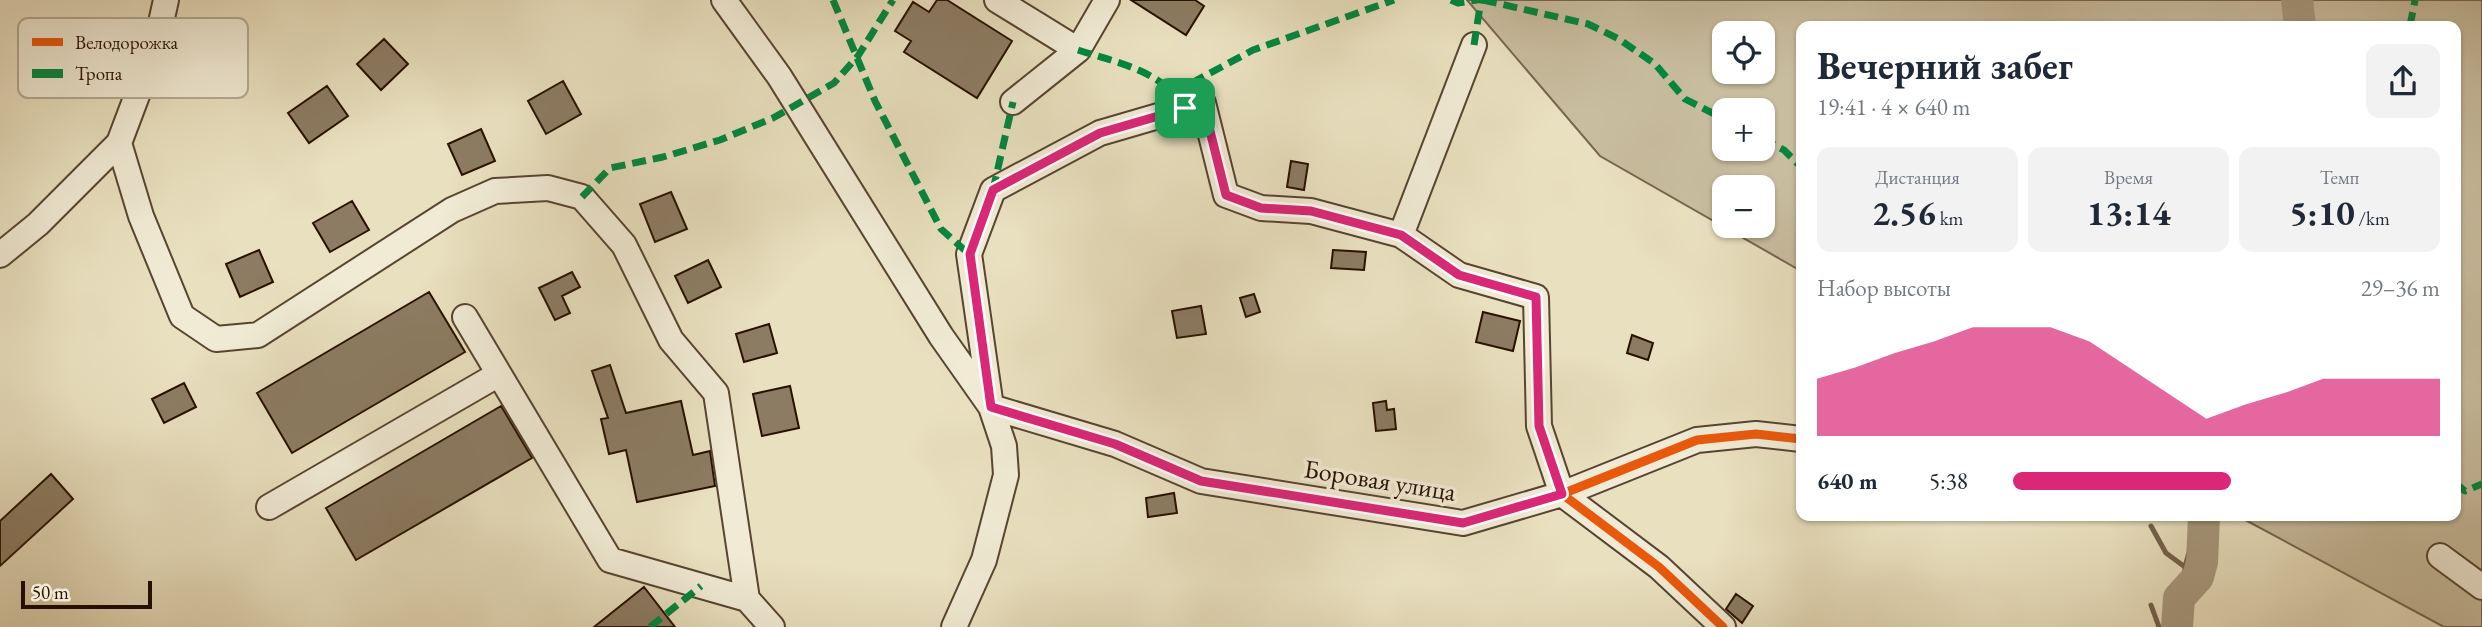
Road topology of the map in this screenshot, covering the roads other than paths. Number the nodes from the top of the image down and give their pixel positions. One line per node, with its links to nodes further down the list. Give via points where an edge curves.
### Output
1 (166, 0): 5 (street)
2 (724, 0): 15 (street, via 779,76)
3 (997, 0): 7 (street)
4 (1107, 0): 7 (street)
5 (162, 18)
6 (1474, 45): 11 (street)
7 (1078, 50): 9 (street)
8 (135, 98): 10 (street)
9 (1013, 102)
10 (118, 143): 12 (street, via 38,224); 21 (street, via 181,316 216,339 258,335 452,210 495,191 548,188 582,197 624,245 671,340 716,393)
11 (1401, 235): 15 (street, via 1311,211 1261,208 1226,195 1203,103 1100,133 993,190 970,254); 17 (street, via 1459,275 1536,297 1539,426)
12 (0, 255)
13 (465, 317): 14 (street)
14 (499, 374): 18 (street); 21 (street, via 610,559)
15 (991, 407): 17 (street, Боровая улица, via 1115,444 1201,481 1463,523); 23 (street, via 1004,446 1006,475 984,560)
16 (1796, 439): 17 (street, Боровая улица, via 1756,435 1698,440)
17 (1562, 494): 24 (street, via 1659,567)
18 (269, 507)
19 (2440, 556): 20 (street)
20 (2482, 587)
21 (747, 599): 22 (street)
22 (772, 627)
23 (954, 627)
24 (1723, 627)

